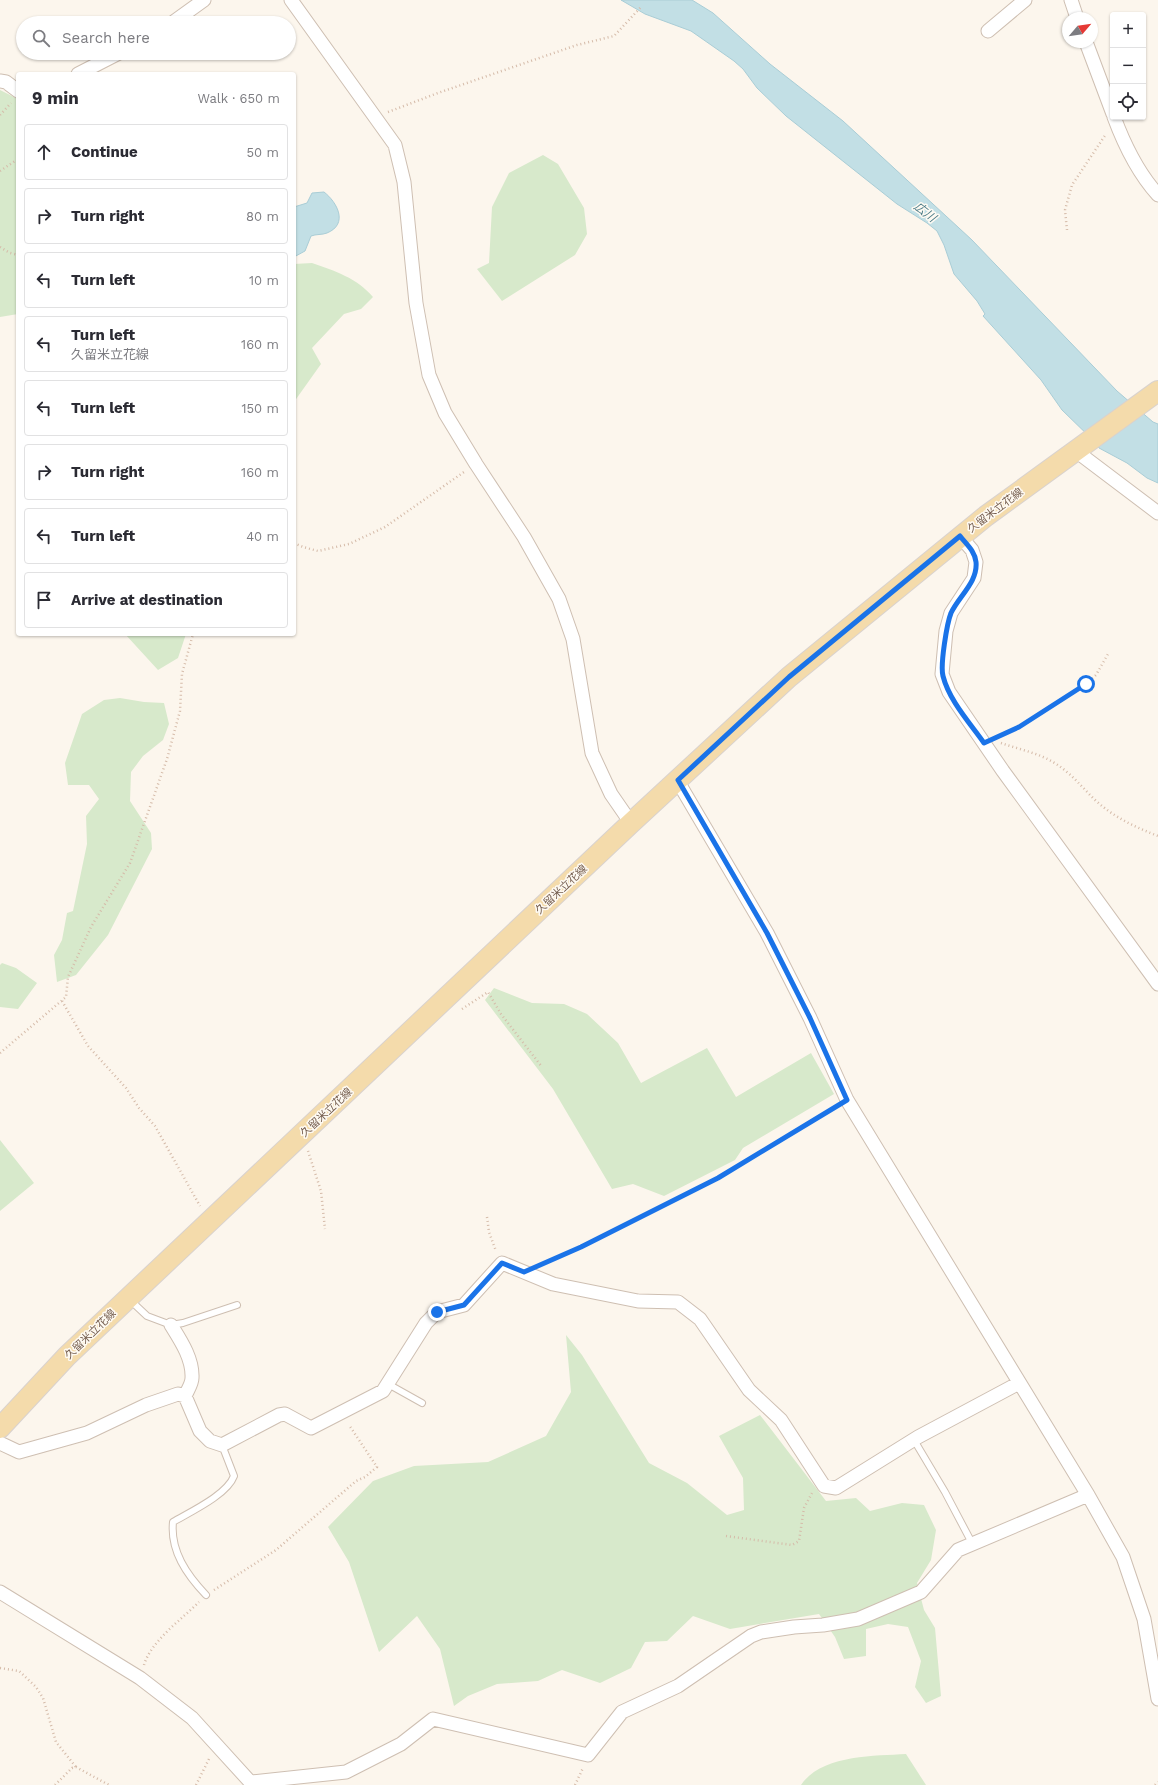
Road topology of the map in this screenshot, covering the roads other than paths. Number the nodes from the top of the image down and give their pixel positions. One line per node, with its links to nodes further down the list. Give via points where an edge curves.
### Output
1 (204, 0): 6 (street)
2 (291, 0): 21 (street, via 395,145 404,182 416,303 429,375 445,413 560,599 573,639 592,753 611,794)
3 (1025, 0): 7 (street)
4 (1071, 0): 5 (street)
5 (1075, 12)
6 (182, 16)
7 (988, 31)
8 (1088, 48): 13 (street)
9 (105, 60): 10 (street)
10 (82, 72)
11 (0, 81): 12 (street, via 6,82)
12 (15, 96)
13 (1110, 106)
14 (1115, 120): 15 (street, via 1134,161)
15 (1158, 195)
16 (1152, 396): 17 (main road, 久留米立花線)
17 (1082, 447): 18 (street); 19 (main road, 久留米立花線)
18 (1158, 512)
19 (960, 536): 20 (main road, 久留米立花線, via 789,677); 22 (street, via 972,550 976,562 974,578 951,613 946,631 942,674 949,692 987,741)
20 (678, 780): 21 (main road, 久留米立花線); 26 (street, via 767,933 810,1018 847,1100)
21 (631, 823): 23 (main road, 久留米立花線)
22 (1158, 984)
23 (128, 1298): 25 (lane, via 146,1316); 30 (main road, 久留米立花線, via 67,1356)
24 (237, 1306): 25 (lane)
25 (172, 1325): 28 (street, via 189,1358 192,1379)
26 (1019, 1382): 31 (street); 34 (street)
27 (388, 1384): 29 (lane); 31 (street, via 426,1323 437,1312 464,1305 502,1263 552,1284 638,1301 678,1302 700,1319 749,1390 781,1420 824,1486 836,1488); 33 (street, via 383,1391 312,1428 285,1414 279,1415)
28 (185, 1396): 32 (street, via 178,1394 146,1405 87,1433 18,1452); 33 (street, via 200,1430 210,1441)
29 (422, 1403)
30 (0, 1428)
31 (914, 1440): 35 (lane)
32 (0, 1443)
33 (222, 1446): 37 (lane, via 234,1476 231,1483 220,1494 172,1522 177,1555)
34 (1088, 1495): 35 (street); 38 (street, via 1123,1557 1144,1619)
35 (972, 1543): 39 (street, via 958,1550 921,1592 858,1619 761,1632 751,1636 678,1686 622,1712 588,1755 433,1719 401,1744 346,1772)
36 (0, 1592): 39 (street, via 140,1678 192,1718)
37 (206, 1595)
38 (1158, 1699)
39 (252, 1783)

